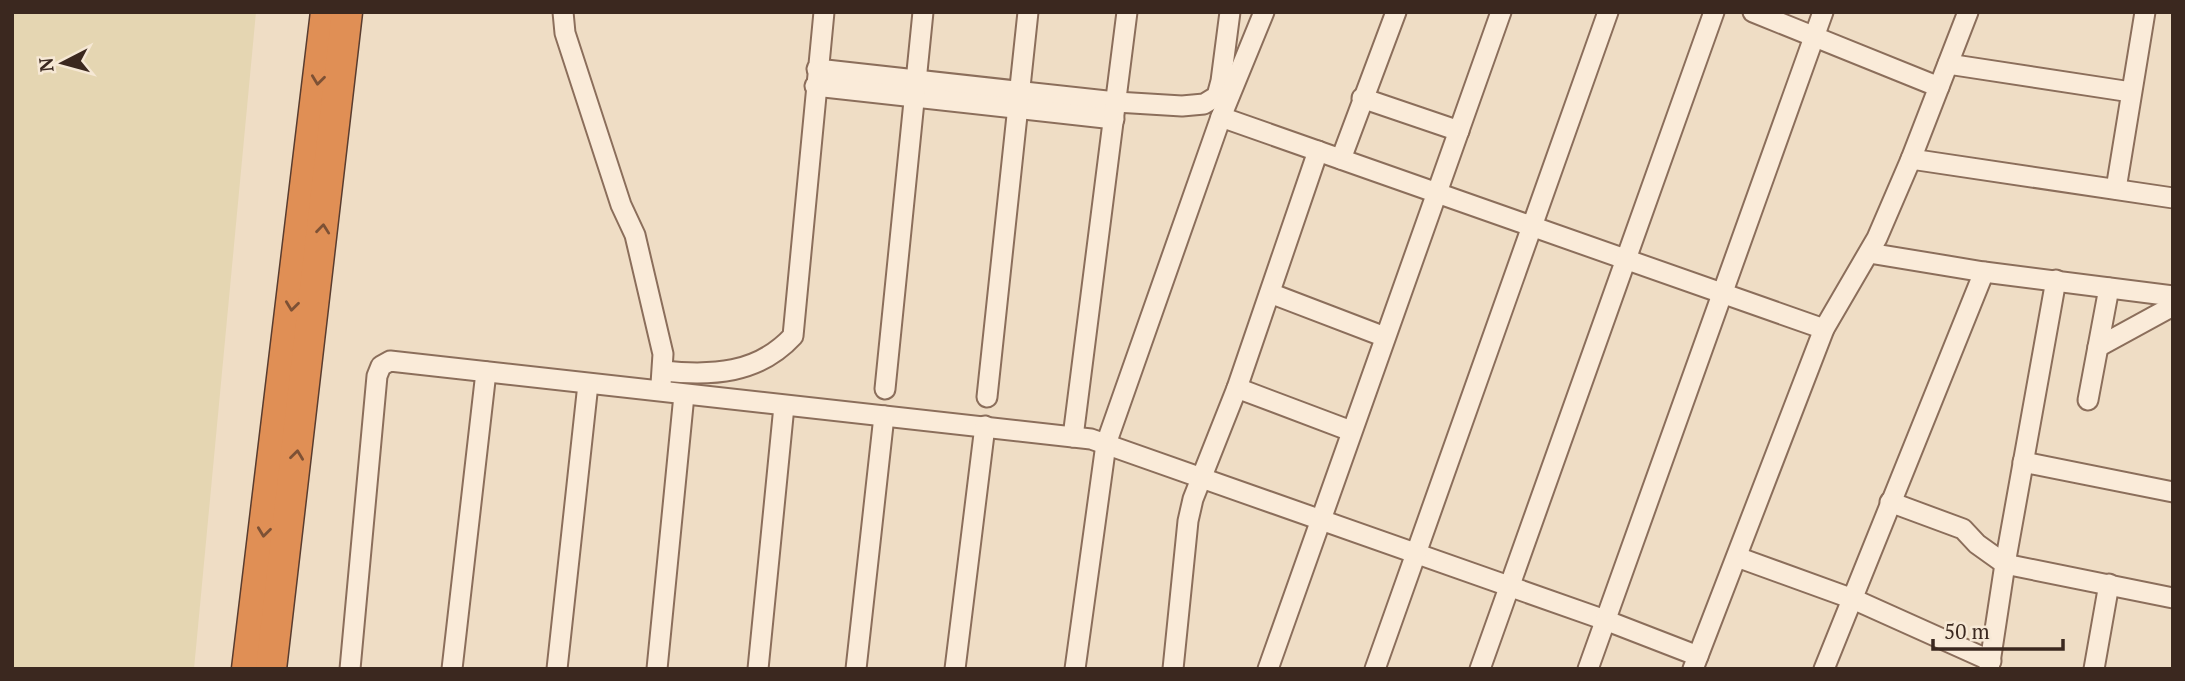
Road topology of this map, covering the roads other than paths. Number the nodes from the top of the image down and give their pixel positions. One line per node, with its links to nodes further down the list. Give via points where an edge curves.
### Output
1 (326, 12): 78 (highway, one-way to 78)
2 (347, 12): 79 (highway, one-way to 2)
3 (563, 12): 48 (street, via 565,33 635,235)
4 (824, 12): 20 (street)
5 (923, 12): 22 (street)
6 (1028, 12): 25 (street)
7 (1127, 12): 26 (street)
8 (1230, 12): 26 (street, via 1217,96 1204,104)
9 (1264, 12): 27 (street)
10 (1396, 12): 24 (street)
11 (1501, 12): 28 (street)
12 (1608, 12): 35 (street)
13 (1714, 12): 37 (street)
14 (1754, 12): 18 (street)
15 (1823, 12): 18 (street)
16 (1968, 12): 19 (street)
17 (2145, 12): 23 (street)
18 (1814, 35): 21 (street); 42 (street)
19 (1948, 64): 21 (street); 23 (street)
20 (816, 77): 22 (street); 48 (street, via 793,335 783,346 747,366 698,375)
21 (1939, 87): 31 (street)
22 (915, 88): 25 (street); 52 (street)
23 (2131, 92): 32 (street)
24 (1362, 98): 28 (street); 30 (street)
25 (1019, 99): 26 (street); 55 (street)
26 (1115, 110): 61 (street)
27 (1221, 117): 29 (street); 62 (street)
28 (1459, 131): 33 (street)
29 (1318, 151): 30 (street); 41 (street)
30 (1341, 159): 33 (street)
31 (1911, 159): 32 (street); 36 (street)
32 (2116, 189): 34 (street)
33 (1437, 193): 35 (street); 46 (street)
34 (2173, 198)
35 (1532, 226): 37 (street); 68 (street)
36 (1869, 253): 38 (street); 45 (street)
37 (1626, 259): 42 (street); 72 (street)
38 (1984, 272): 39 (street); 66 (street)
39 (2056, 280): 40 (street); 63 (street)
40 (2109, 288): 43 (street); 47 (street)
41 (1270, 293): 46 (street); 51 (street)
42 (1722, 293): 45 (street); 75 (street)
43 (2173, 296)
44 (2173, 306): 47 (street)
45 (1824, 329): 69 (street)
46 (1385, 337): 60 (street)
47 (2098, 347): 56 (street)
48 (663, 371): 53 (street)
49 (486, 372): 50 (street); 80 (street, via 390,361 381,366); 81 (street)
50 (587, 384): 53 (street); 82 (street)
51 (1237, 388): 60 (street); 64 (street)
52 (885, 389)
53 (659, 392): 54 (street)
54 (684, 395): 57 (street); 83 (street)
55 (988, 397)
56 (2088, 400)
57 (784, 406): 58 (street); 84 (street)
58 (884, 416): 59 (street); 85 (street)
59 (985, 426): 61 (street); 86 (street)
60 (1351, 431): 67 (street)
61 (1073, 437): 62 (street)
62 (1106, 444): 64 (street); 87 (street)
63 (2023, 462): 65 (street); 70 (street)
64 (1201, 479): 67 (street); 88 (street, via 1188,521)
65 (2173, 492)
66 (1890, 502): 70 (street, via 1963,529); 74 (street)
67 (1320, 520): 68 (street); 89 (street)
68 (1416, 553): 72 (street); 90 (street)
69 (1737, 556): 74 (street); 76 (street)
70 (2005, 564): 71 (street); 77 (street)
71 (2109, 584): 73 (street); 94 (street)
72 (1510, 586): 75 (street); 91 (street)
73 (2173, 598)
74 (1853, 599): 77 (street); 93 (street)
75 (1605, 620): 76 (street); 92 (street)
76 (1696, 663)
77 (1990, 665)
78 (247, 669)
79 (271, 669)
80 (350, 669)
81 (452, 669)
82 (557, 669)
83 (657, 669)
84 (758, 669)
85 (856, 669)
86 (955, 669)
87 (1075, 669)
88 (1173, 669)
89 (1268, 669)
90 (1375, 669)
91 (1480, 669)
92 (1588, 669)
93 (1824, 669)
94 (2094, 669)

